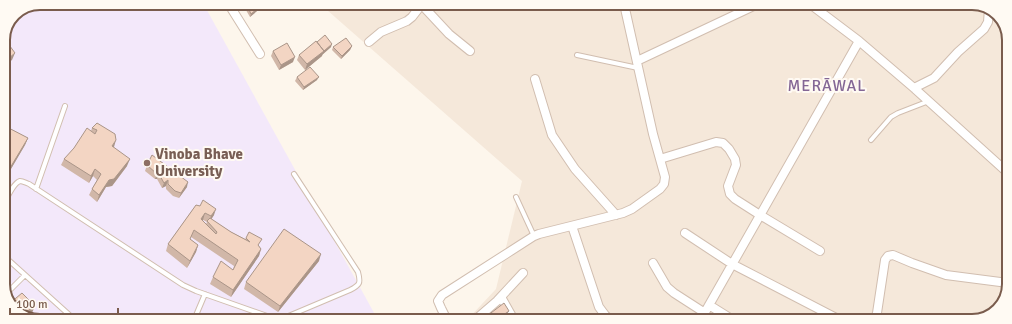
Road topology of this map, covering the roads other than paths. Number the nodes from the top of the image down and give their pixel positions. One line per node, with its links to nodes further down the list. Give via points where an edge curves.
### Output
1 (232, 10): 11 (street)
2 (417, 10): 9 (street, via 407,21 382,32)
3 (427, 10): 10 (street, via 449,34)
4 (625, 10): 13 (street)
5 (746, 10): 13 (street)
6 (818, 10): 8 (street)
7 (989, 15): 15 (street, via 984,29 934,78)
8 (859, 41): 15 (street); 26 (street)
9 (369, 42)
10 (470, 51)
11 (260, 54)
12 (577, 55): 13 (lane)
13 (637, 64): 19 (street)
14 (535, 79): 25 (street, via 552,135 575,169)
15 (914, 88): 16 (street)
16 (929, 101): 18 (lane, via 891,117); 20 (street)
17 (65, 106): 22 (lane)
18 (871, 140)
19 (660, 160): 25 (street, via 665,177 664,184 632,209); 26 (street, via 716,142 723,143 735,159 736,165 728,186 730,194)
20 (1002, 168)
21 (294, 174): 44 (lane, via 358,272 360,279 357,287)
22 (36, 188): 23 (lane, via 22,181 18,182); 38 (lane, via 171,278)
23 (10, 194)
24 (516, 197): 29 (lane)
25 (616, 215): 27 (street)
26 (760, 215): 30 (street); 33 (street)
27 (572, 226): 29 (street); 48 (street, via 599,307)
28 (685, 233): 33 (street)
29 (534, 236): 45 (street, via 442,295 438,301)
30 (820, 251)
31 (10, 261): 35 (lane)
32 (653, 264): 40 (street, via 667,287 674,293)
33 (732, 264): 40 (street); 51 (street)
34 (523, 273): 39 (street)
35 (25, 275): 37 (lane); 41 (lane)
36 (1002, 282): 52 (street, via 946,275 893,255 888,256 885,260)
37 (11, 289)
38 (205, 294): 42 (lane); 43 (lane)
39 (501, 297): 46 (street); 47 (street)
40 (707, 309): 49 (street); 50 (street)
41 (68, 314)
42 (197, 314)
43 (262, 314)
44 (293, 314)
45 (444, 314)
46 (482, 314)
47 (511, 314)
48 (604, 314)
49 (704, 314)
50 (719, 314)
51 (828, 314)
52 (877, 314)

